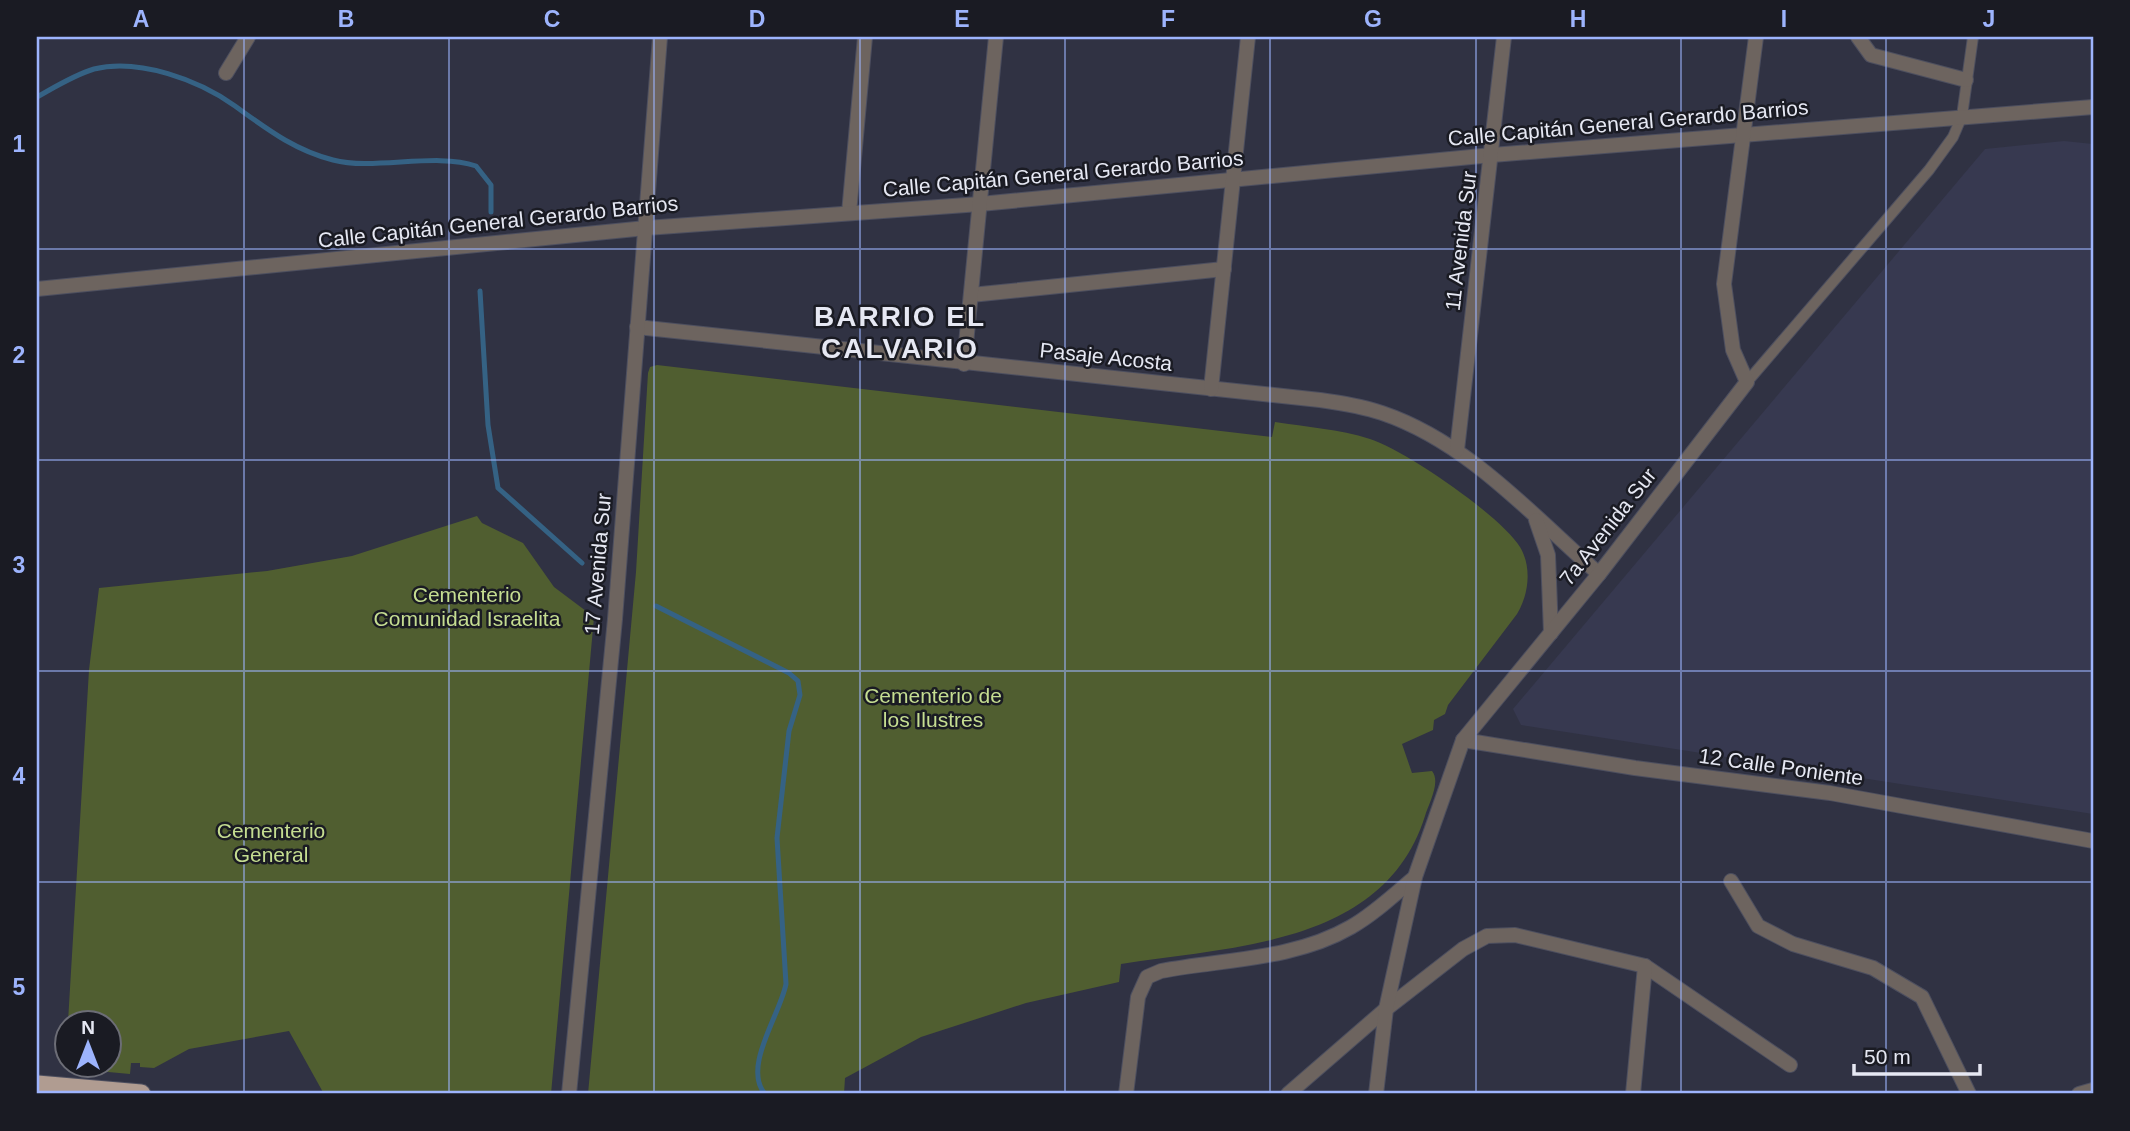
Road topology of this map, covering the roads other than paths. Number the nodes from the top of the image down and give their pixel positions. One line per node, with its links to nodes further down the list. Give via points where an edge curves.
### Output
1 (248, 37): 10 (street)
2 (660, 37): 19 (street, 17 Avenida Sur)
3 (865, 37): 18 (street)
4 (996, 37): 17 (street)
5 (1248, 37): 16 (street)
6 (1504, 37): 15 (street, 11 Avenida Sur)
7 (1756, 37): 14 (street)
8 (1858, 37): 11 (street, via 1871,55)
9 (1973, 37): 11 (street, 7a Avenida Sur)
10 (226, 73)
11 (1966, 80): 13 (street, 7a Avenida Sur)
12 (2093, 107): 13 (street, Calle Capitán General Gerardo Barrios)
13 (1962, 116): 14 (street, Calle Capitán General Gerardo Barrios); 25 (street, 7a Avenida Sur, via 1929,170)
14 (1745, 133): 15 (street, Calle Capitán General Gerardo Barrios); 25 (street, via 1724,284 1733,350)
15 (1492, 155): 16 (street, Calle Capitán General Gerardo Barrios); 27 (street, 11 Avenida Sur)
16 (1233, 180): 17 (street, Calle Capitán General Gerardo Barrios); 20 (street)
17 (980, 204): 18 (street, Calle Capitán General Gerardo Barrios); 22 (street)
18 (849, 213): 19 (street, Calle Capitán General Gerardo Barrios)
19 (646, 228): 21 (street, Calle Capitán General Gerardo Barrios); 23 (street, 17 Avenida Sur)
20 (1223, 269): 22 (street); 26 (street)
21 (37, 289)
22 (971, 295): 24 (street)
23 (637, 327): 24 (street, Pasaje Acosta); 41 (street, 17 Avenida Sur, via 615,619)
24 (964, 364): 26 (street, Pasaje Acosta)
25 (1748, 382): 29 (street, 7a Avenida Sur)
26 (1211, 389): 27 (street, Pasaje Acosta, via 1364,408 1402,421)
27 (1457, 450): 28 (street, Pasaje Acosta)
28 (1536, 518): 29 (street, Pasaje Acosta); 30 (street, via 1548,555)
29 (1599, 574): 30 (street, 7a Avenida Sur)
30 (1551, 634): 31 (street, 7a Avenida Sur)
31 (1463, 740): 32 (street, 12 Calle Poniente, via 1830,793); 33 (street, 7a Avenida Sur)
32 (2093, 842)
33 (1415, 877): 36 (street, 7a Avenida Sur); 42 (street, via 1351,927 1321,941 1147,977 1138,997)
34 (1731, 881): 46 (street, via 1758,926 1793,944 1873,968 1922,997)
35 (1645, 966): 36 (street, via 1515,935 1487,936); 37 (street); 45 (street)
36 (1386, 1009): 43 (street); 44 (street, 7a Avenida Sur)
37 (1790, 1066)
38 (37, 1085): 40 (highway)
39 (2093, 1090): 47 (street)
40 (141, 1094)
41 (569, 1094)
42 (1126, 1094)
43 (1289, 1094)
44 (1376, 1094)
45 (1633, 1094)
46 (1969, 1094)
47 (2079, 1094)

